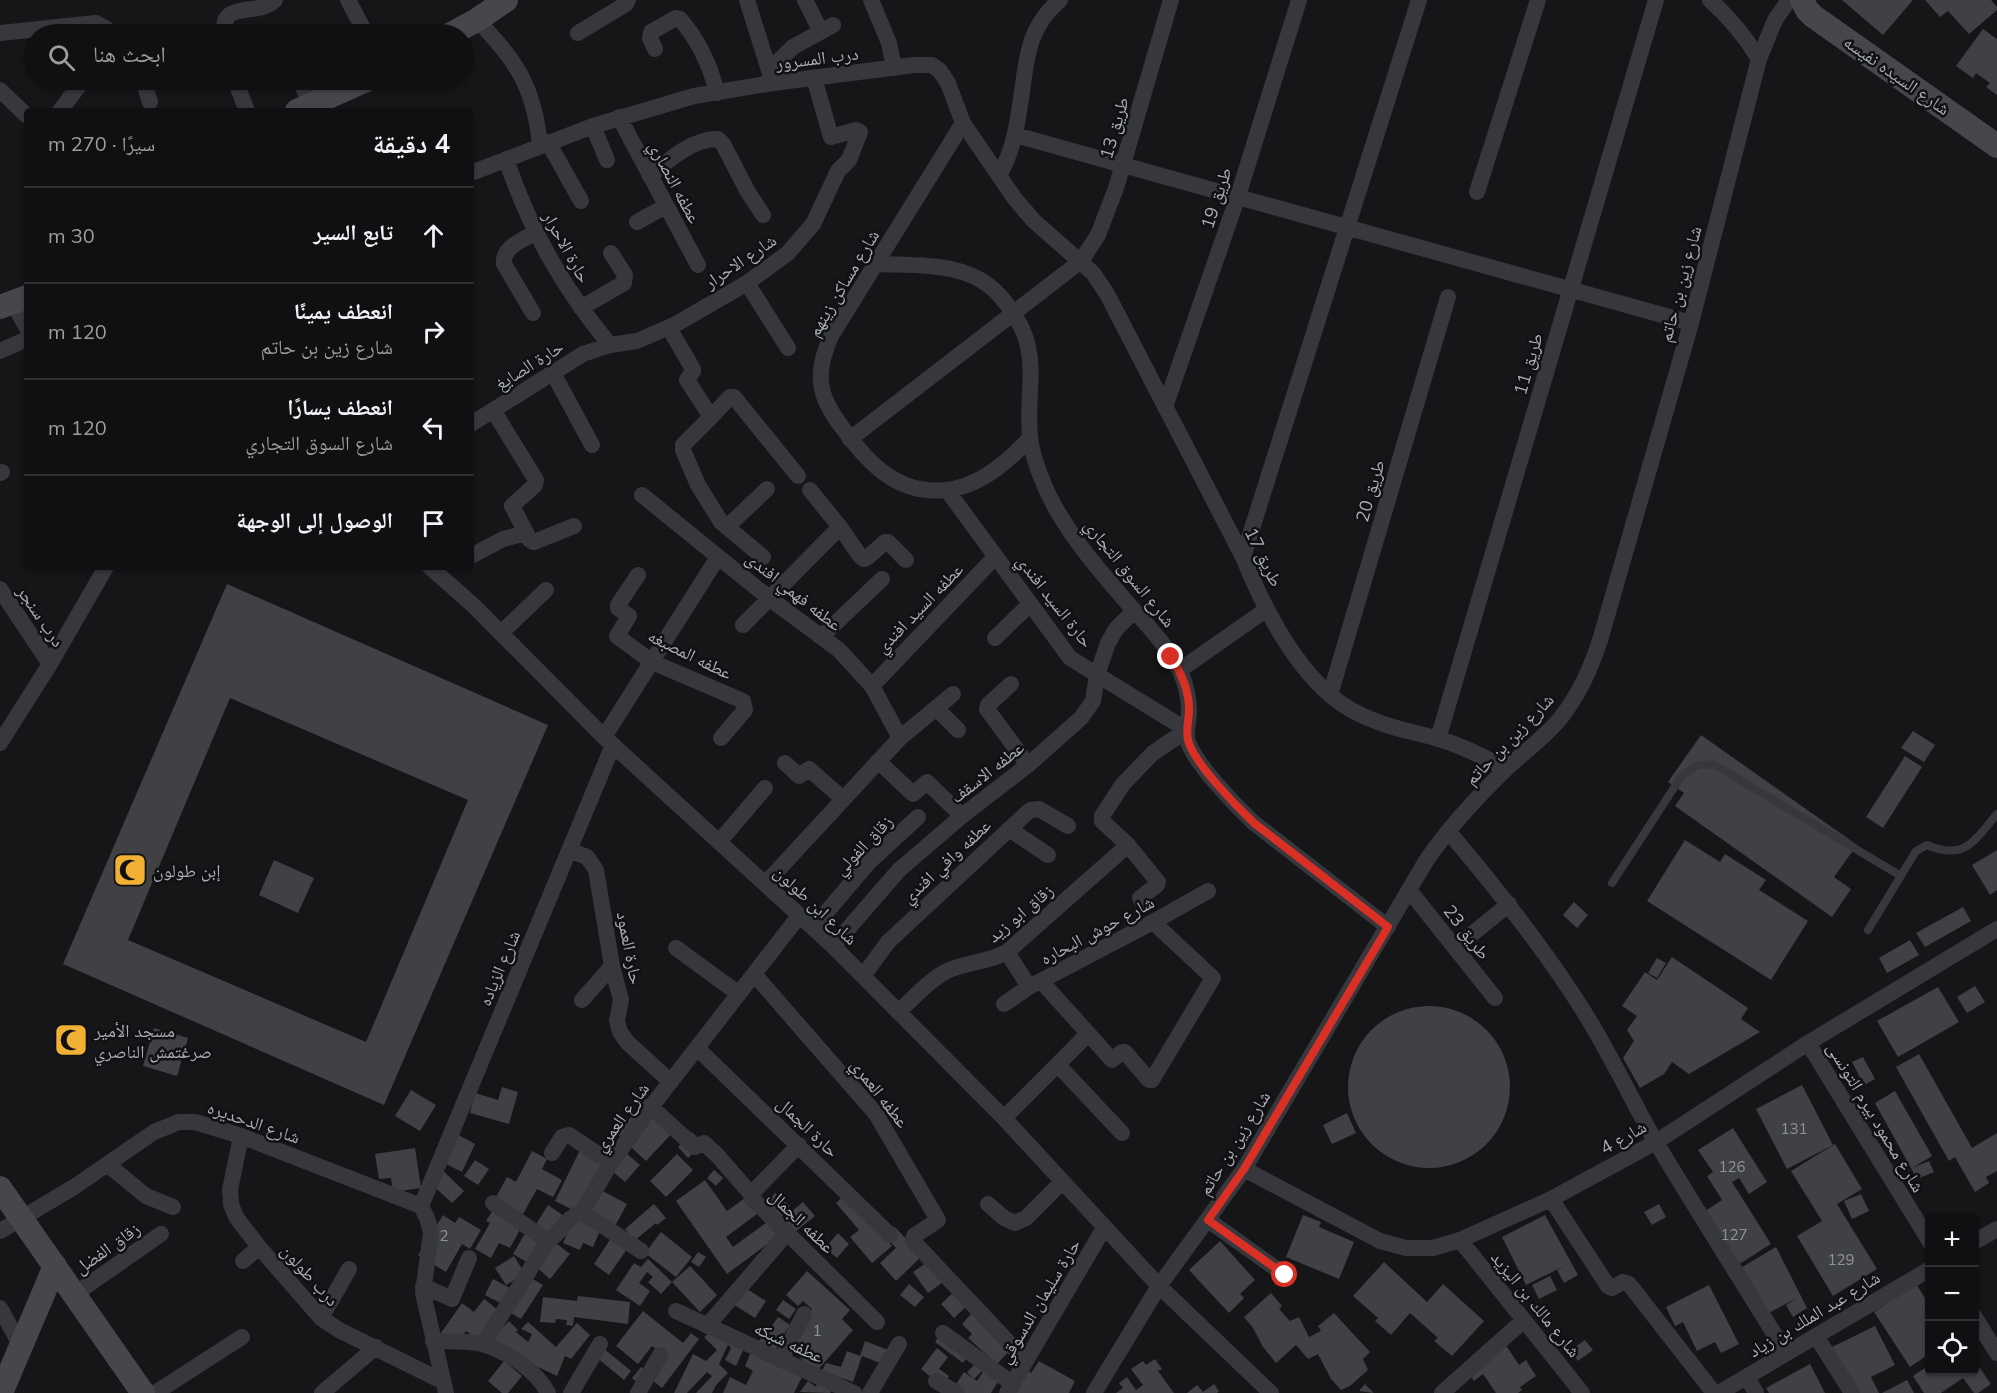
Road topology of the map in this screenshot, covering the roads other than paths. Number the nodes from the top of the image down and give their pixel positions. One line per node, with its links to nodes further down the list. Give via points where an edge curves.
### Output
1 (275, 0): 18 (street, via 228,13)
2 (348, 0): 19 (street)
3 (506, 0): 17 (street)
4 (628, 0): 23 (street)
5 (747, 0): 27 (street)
6 (805, 0): 27 (street, via 826,28 793,47)
7 (871, 0): 26 (street, via 889,43)
8 (1060, 0): 44 (street, via 1045,16 1028,47)
9 (1171, 0): 49 (street, طريق 13)
10 (1299, 0): 54 (street, طريق 19)
11 (1419, 0): 59 (street)
12 (1538, 0): 53 (street)
13 (1656, 0): 66 (street, طريق 11)
14 (1710, 0): 25 (street, via 1746,37)
15 (1789, 0): 25 (street, شارع زين بن حاتم, via 1775,20)
16 (1802, 0): 46 (street, شارع السيده نفيسه, via 1813,16)
17 (477, 20): 20 (street); 45 (street, via 513,61 528,88)
18 (224, 24)
19 (361, 24)
20 (470, 24)
21 (24, 30): 22 (street)
22 (0, 33)
23 (578, 33)
24 (655, 49): 35 (street, via 651,32 680,19 708,61)
25 (1759, 59): 72 (street, شارع زين بن حاتم)
26 (894, 68): 28 (street, درب المسرور); 42 (street, درب المسرور, via 923,64 940,71)
27 (771, 76): 28 (street, درب المسرور); 35 (street, درب المسرور)
28 (814, 78): 65 (street, شارع الاحرار, via 831,137 860,132 849,160 838,171 802,239)
29 (0, 90): 40 (street)
30 (76, 90): 37 (street)
31 (146, 90): 36 (street)
32 (239, 90): 38 (street)
33 (301, 90): 39 (street)
34 (344, 90): 39 (street)
35 (717, 93): 41 (street, درب المسرور)
36 (150, 102)
37 (62, 108)
38 (245, 108)
39 (304, 108)
40 (24, 113)
41 (619, 117): 43 (street, درب المسرور); 52 (street, عطفه النصاري)
42 (963, 123): 51 (street, درب المسرور); 63 (street, شارع مساكن زينهم)
43 (593, 126): 45 (street, درب المسرور); 48 (street)
44 (1015, 135): 49 (street); 51 (street)
45 (544, 143): 47 (street, درب المسرور); 55 (street)
46 (1997, 146)
47 (506, 159): 50 (street, درب المسرور); 60 (street, حارة الاحرار)
48 (607, 160)
49 (1124, 164): 54 (street); 62 (street, طريق 13, via 1098,235)
50 (474, 172)
51 (1000, 174): 62 (street, درب المسرور, via 1034,221)
52 (650, 176): 56 (street, عطفه النصاري); 57 (street, via 680,153 718,139)
53 (1477, 192)
54 (1238, 196): 59 (street); 80 (street, طريق 19)
55 (580, 201)
56 (666, 206): 58 (street); 64 (street, عطفه النصاري)
57 (763, 215)
58 (637, 222)
59 (1347, 227): 66 (street); 100 (street)
60 (536, 233): 69 (street, حارة الاحرار); 71 (street, via 509,249 503,258)
61 (611, 253): 69 (street, via 625,275 624,284)
62 (1080, 261): 70 (street, طريق 13); 80 (street, طريق 17, via 1107,294)
63 (877, 264): 70 (street, شارع السوق التجاري, via 962,271 982,280); 85 (street, شارع مساكن زينهم, via 831,336 821,372 822,391)
64 (698, 265)
65 (747, 284): 74 (street, شارع الاحرار); 77 (street)
66 (1571, 289): 72 (street); 129 (street, طريق 11)
67 (1448, 297): 123 (street, طريق 20)
68 (8, 303): 73 (street)
69 (581, 308): 76 (street, حارة الاحرار)
70 (1013, 313): 84 (street, شارع السوق التجاري, via 1030,352); 85 (street, طريق 13)
71 (533, 314)
72 (1691, 323): 135 (street, شارع زين بن حاتم, via 1592,666 1562,717)
73 (24, 324)
74 (669, 328): 76 (street, شارع الاحرار, via 637,341); 82 (street, via 693,369 687,380)
75 (24, 340): 78 (street)
76 (610, 345): 79 (street, حارة الصايغ, via 583,354)
77 (788, 348)
78 (0, 351)
79 (553, 373): 81 (street, حارة الصايغ); 86 (street)
80 (1165, 407): 100 (street, طريق 17)
81 (493, 410): 83 (street, حارة الصايغ); 95 (street, via 536,480 535,486 513,505)
82 (711, 417): 87 (street, via 734,397); 93 (street, via 682,448 698,485)
83 (474, 422)
84 (1030, 438): 90 (street, شارع مساكن زينهم, via 993,471); 111 (street, شارع السوق التجاري, via 1042,479 1067,525)
85 (850, 439): 90 (street, شارع مساكن زينهم, via 877,469 893,480 912,487)
86 (592, 445)
87 (798, 476)
88 (767, 489): 93 (street)
89 (810, 490): 94 (street)
90 (947, 490): 99 (street, حارة السيد افندي)
91 (642, 495): 97 (street, عطفه فهمي افندى)
92 (574, 526): 95 (street, via 534,542)
93 (727, 527): 98 (street)
94 (840, 527): 101 (street, via 860,556 867,557 888,542); 108 (street)
95 (526, 533): 96 (street, via 503,539)
96 (474, 554)
97 (718, 557): 108 (street, عطفه فهمي افندى); 116 (street, شارع الزياده)
98 (763, 557)
99 (995, 557): 109 (street, حارة السيد افندي); 121 (street, عطفه السيد افندي)
100 (1243, 557): 110 (street, طريق 17)
101 (906, 560)
102 (104, 570): 117 (street)
103 (443, 571): 113 (street, شارع ابن طولون)
104 (638, 575): 116 (street, عطفه المصبغه, via 618,605 629,616 617,636)
105 (882, 579): 114 (street)
106 (0, 590): 117 (street, درب سنجر)
107 (546, 590): 113 (street)
108 (769, 598): 112 (street); 114 (street, عطفه فهمي افندى)
109 (1030, 604): 115 (street); 119 (street, حارة السيد افندي, via 1070,658)
110 (1267, 609): 118 (street); 123 (street, طريق 17, via 1305,669)
111 (1134, 610): 118 (street, شارع السوق التجاري); 119 (street, عطفه الاسقف, via 1108,643)
112 (743, 625)
113 (501, 633): 130 (street, شارع ابن طولون)
114 (821, 637): 121 (street, عطفه فهمي افندى, via 839,650)
115 (996, 638)
116 (652, 662): 127 (street, عطفه المصبغه, via 743,701 745,710); 130 (street, شارع الزياده)
117 (50, 664): 131 (street)
118 (1180, 670): 126 (street, شارع السوق التجاري, via 1189,700)
119 (1097, 675): 126 (street, حارة السيد افندي); 134 (street, عطفه الاسقف, via 1093,701 1087,711)
120 (1011, 684): 134 (street, via 987,709)
121 (872, 686): 128 (street, عطفه فهمي افندى)
122 (953, 694): 124 (street)
123 (1330, 695): 129 (street, طريق 17, via 1379,723)
124 (936, 708): 125 (street); 128 (street)
125 (958, 730)
126 (1186, 730): 145 (street, via 1154,753 1124,784 1101,819); 157 (street, شارع السوق التجاري, via 1198,760 1240,810)
127 (721, 738)
128 (900, 738): 132 (street)
129 (1438, 739): 135 (street, طريق 17, via 1469,749)
130 (609, 741): 144 (street, شارع ابن طولون); 146 (street, شارع الزياده)
131 (0, 743)
132 (878, 761): 137 (street); 139 (street, via 913,794 926,782)
133 (785, 763): 137 (street, via 799,776 810,769)
134 (1028, 765): 139 (street, عطفه الاسقف)
135 (1506, 769): 143 (street, شارع زين بن حاتم)
136 (765, 788): 144 (street)
137 (842, 798): 150 (street)
138 (1997, 814): 148 (lane, via 1965,849 1954,852 1921,847)
139 (962, 816): 161 (street, عطفه الاسقف, via 899,870)
140 (918, 817): 158 (street, زقاق الفولي, via 869,862)
141 (1068, 826): 142 (street, عطفه وافي افندي, via 1034,808)
142 (1009, 829): 147 (street); 167 (street, عطفه وافي افندي, via 888,942)
143 (1448, 831): 151 (street, شارع زين بن حاتم); 153 (street)
144 (719, 842): 150 (street, شارع ابن طولون)
145 (1128, 845): 154 (street, via 1158,882 1140,898); 164 (street, زقاق ابو زيد)
146 (569, 850): 165 (street, حارة العمود, via 587,857 596,870); 195 (street, شارع الزياده)
147 (1048, 855)
148 (1901, 876): 149 (lane, via 1715,765 1701,763 1681,777); 160 (lane)
149 (1612, 883)
150 (765, 884): 155 (street, شارع ابن طولون)
151 (1409, 890): 157 (street, شارع زين بن حاتم); 163 (street, طريق 23)
152 (1208, 891): 156 (street, شارع حوش البحاره)
153 (1509, 904): 163 (street); 183 (street, via 1589,1019)
154 (1144, 906)
155 (800, 916): 158 (street, شارع ابن طولون); 166 (street, شارع العمري)
156 (1153, 922): 168 (street, شارع حوش البحاره); 174 (street, via 1211,974 1211,984 1152,1080 1125,1052 1112,1060)
157 (1388, 927): 188 (street, شارع زين بن حاتم)
158 (813, 928): 161 (street, شارع ابن طولون)
159 (1997, 929): 175 (street, شارع 4)
160 (1868, 930)
161 (833, 946): 167 (street, شارع ابن طولون)
162 (676, 948): 169 (street)
163 (1455, 948): 170 (street, طريق 23)
164 (1007, 952): 168 (street); 173 (street, زقاق ابو زيد, via 995,959 950,970)
165 (612, 966): 171 (street); 178 (street, حارة العمود, via 621,1000 617,1021 620,1032)
166 (754, 974): 169 (street, شارع العمري); 242 (street, عطفه العمري, via 863,1098 896,1145 938,1220 913,1240)
167 (863, 976): 173 (street, شارع ابن طولون)
168 (1035, 984): 172 (street, شارع حوش البحاره); 174 (street)
169 (739, 994): 176 (street, شارع العمري)
170 (1495, 998)
171 (582, 1000)
172 (1004, 1004)
173 (898, 1012): 180 (street, شارع ابن طولون)
174 (1088, 1034): 177 (street)
175 (1808, 1043): 183 (street, شارع 4); 206 (street, شارع محمود بيرم التونسى)
176 (697, 1048): 178 (street, شارع العمري); 184 (street, حارة الجمال)
177 (1058, 1065): 180 (street); 181 (street)
178 (671, 1082): 179 (street, شارع العمري)
179 (651, 1107): 186 (street, شارع العمري); 191 (street, via 695,1147 704,1143)
180 (1004, 1118): 189 (street, شارع ابن طولون)
181 (1122, 1133)
182 (241, 1136): 187 (street, شارع الدحديره, via 195,1122 179,1122 154,1132); 195 (street, شارع الدحديره); 210 (street, درب طولون, via 230,1190 231,1204)
183 (1656, 1142): 192 (street, شارع 4); 238 (street)
184 (799, 1145): 191 (street, عطفه الجمال); 205 (street, حارة الجمال)
185 (552, 1153): 186 (street, via 562,1137 569,1135)
186 (611, 1163): 197 (street, شارع العمري)
187 (106, 1164): 196 (street, via 146,1196); 198 (street, شارع الدحديره)
188 (1244, 1169): 199 (street, شارع زين بن حاتم); 209 (street, شارع 4, via 1380,1241 1406,1248 1433,1248)
189 (1062, 1182): 194 (street, via 1026,1218 1015,1223); 200 (street, شارع ابن طولون)
190 (0, 1188): 198 (street)
191 (751, 1194): 203 (street, عطفه الجمال)
192 (1551, 1199): 209 (street, شارع 4); 261 (street, via 1608,1286 1629,1284)
193 (493, 1203): 208 (street)
194 (988, 1204)
195 (421, 1206): 218 (street, via 431,1232)
196 (173, 1207)
197 (582, 1212): 208 (street, شارع العمري, via 573,1215); 211 (street)
198 (21, 1217): 202 (street, شارع الدحديره); 214 (street)
199 (1208, 1220): 217 (street); 219 (street, شارع زين بن حاتم)
200 (1104, 1228): 219 (street, شارع ابن طولون); 242 (street, حارة سليمان الدسوقي)
201 (1997, 1229): 207 (street)
202 (0, 1231)
203 (787, 1233): 227 (street, عطفه الجمال); 228 (street)
204 (161, 1234): 220 (street, زقاق الفضل)
205 (890, 1235)
206 (1925, 1235)
207 (1979, 1239)
208 (548, 1240): 233 (street, شارع العمري)
209 (1460, 1240): 225 (street, شارع مالك بن اليزيد)
210 (259, 1247): 213 (street); 224 (street, درب طولون)
211 (641, 1251)
212 (469, 1258): 218 (street, via 452,1299)
213 (243, 1261)
214 (55, 1266): 220 (street); 236 (street)
215 (349, 1269): 224 (street)
216 (1925, 1271): 230 (street, شارع عبد الملك بن زياد)
217 (1285, 1275)
218 (423, 1286): 232 (street)
219 (1159, 1286): 257 (street, شارع زين بن حاتم); 258 (street, شارع ابن طولون)
220 (75, 1294): 248 (street)
221 (0, 1308): 236 (street)
222 (676, 1311): 228 (street, عطفه شبكه)
223 (804, 1314): 241 (street)
224 (321, 1318): 237 (street, درب طولون)
225 (1524, 1320): 259 (street); 260 (street, شارع مالك بن اليزيد)
226 (1977, 1321): 239 (street)
227 (877, 1322)
228 (707, 1326): 241 (street, عطفه شبكه)
229 (943, 1333): 246 (street)
230 (1816, 1336): 238 (street, شارع عبد الملك بن زياد); 264 (street)
231 (242, 1337): 249 (street)
232 (433, 1341): 233 (street); 245 (street)
233 (483, 1344): 251 (street, via 530,1370)
234 (600, 1344): 252 (street)
235 (899, 1344): 255 (street)
236 (21, 1346): 247 (street)
237 (376, 1347): 245 (street, درب طولون); 250 (street)
238 (1786, 1353): 243 (street, شارع عبد الملك بن زياد)
239 (1997, 1353)
240 (660, 1355): 253 (street)
241 (781, 1360): 254 (street, عطفه شبكه)
242 (1026, 1361): 246 (street, حارة سليمان الدسوقي)
243 (1747, 1377): 262 (street, شارع عبد الملك بن زياد); 263 (street)
244 (936, 1381): 256 (street)
245 (444, 1387)
246 (1010, 1388)
247 (2, 1393)
248 (143, 1393)
249 (155, 1393)
250 (322, 1393)
251 (548, 1393)
252 (571, 1393)
253 (638, 1393)
254 (854, 1393)
255 (870, 1393)
256 (957, 1393)
257 (1094, 1393)
258 (1271, 1393)
259 (1442, 1393)
260 (1582, 1393)
261 (1714, 1393)
262 (1719, 1393)
263 (1756, 1393)
264 (1852, 1393)

